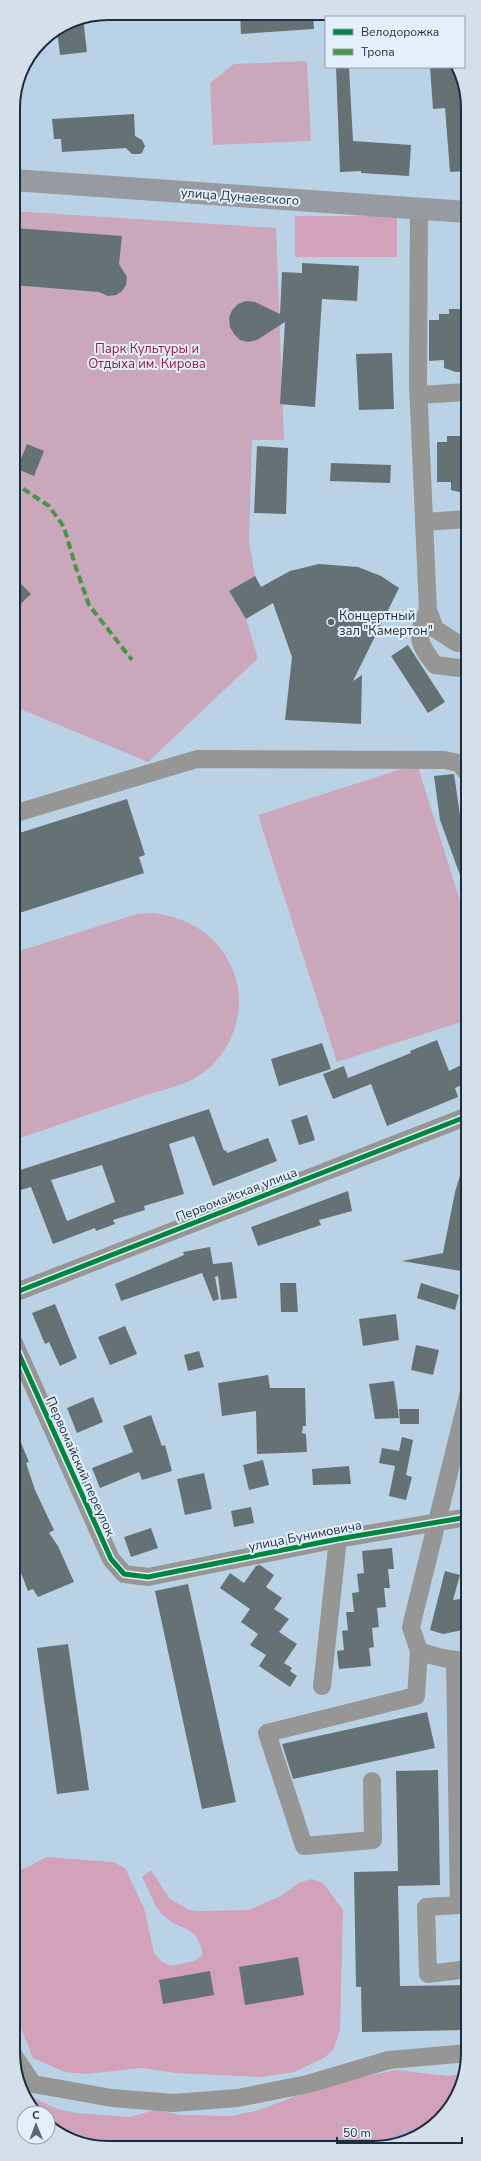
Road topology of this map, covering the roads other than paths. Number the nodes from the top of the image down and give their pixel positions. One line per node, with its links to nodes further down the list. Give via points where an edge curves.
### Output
1 (20, 180): 2 (main road, улица Дунаевского)
2 (419, 209): 3 (main road, улица Дунаевского); 5 (street)
3 (461, 212)
4 (461, 392): 5 (street)
5 (419, 395): 7 (street)
6 (461, 519): 7 (street)
7 (425, 522): 8 (street)
8 (428, 610): 9 (street, via 435,628); 10 (street, via 419,630 423,649 436,665)
9 (461, 643)
10 (461, 668)
11 (461, 766): 12 (street, via 444,760 197,759)
12 (20, 812)
13 (461, 1119): 14 (street, Первомайская улица)
14 (20, 1291)
15 (20, 1355): 20 (street, Первомайский переулок, via 111,1559 124,1574)
16 (461, 1424): 18 (street)
17 (461, 1518): 18 (street, улица Бунимовича)
18 (436, 1523): 19 (street, улица Бунимовича); 21 (street, via 411,1627)
19 (338, 1539): 20 (street, улица Бунимовича); 23 (street)
20 (148, 1577)
21 (419, 1651): 22 (street, via 435,1657); 25 (street, via 416,1696 267,1733 304,1846 373,1840)
22 (461, 1660)
23 (322, 1686)
24 (461, 1742): 26 (street, via 459,1906 426,1907 428,1974)
25 (372, 1781)
26 (461, 1970)
27 (461, 2054): 28 (street, via 389,2060 308,2084 238,2098 173,2103 112,2098)
28 (27, 2083)

